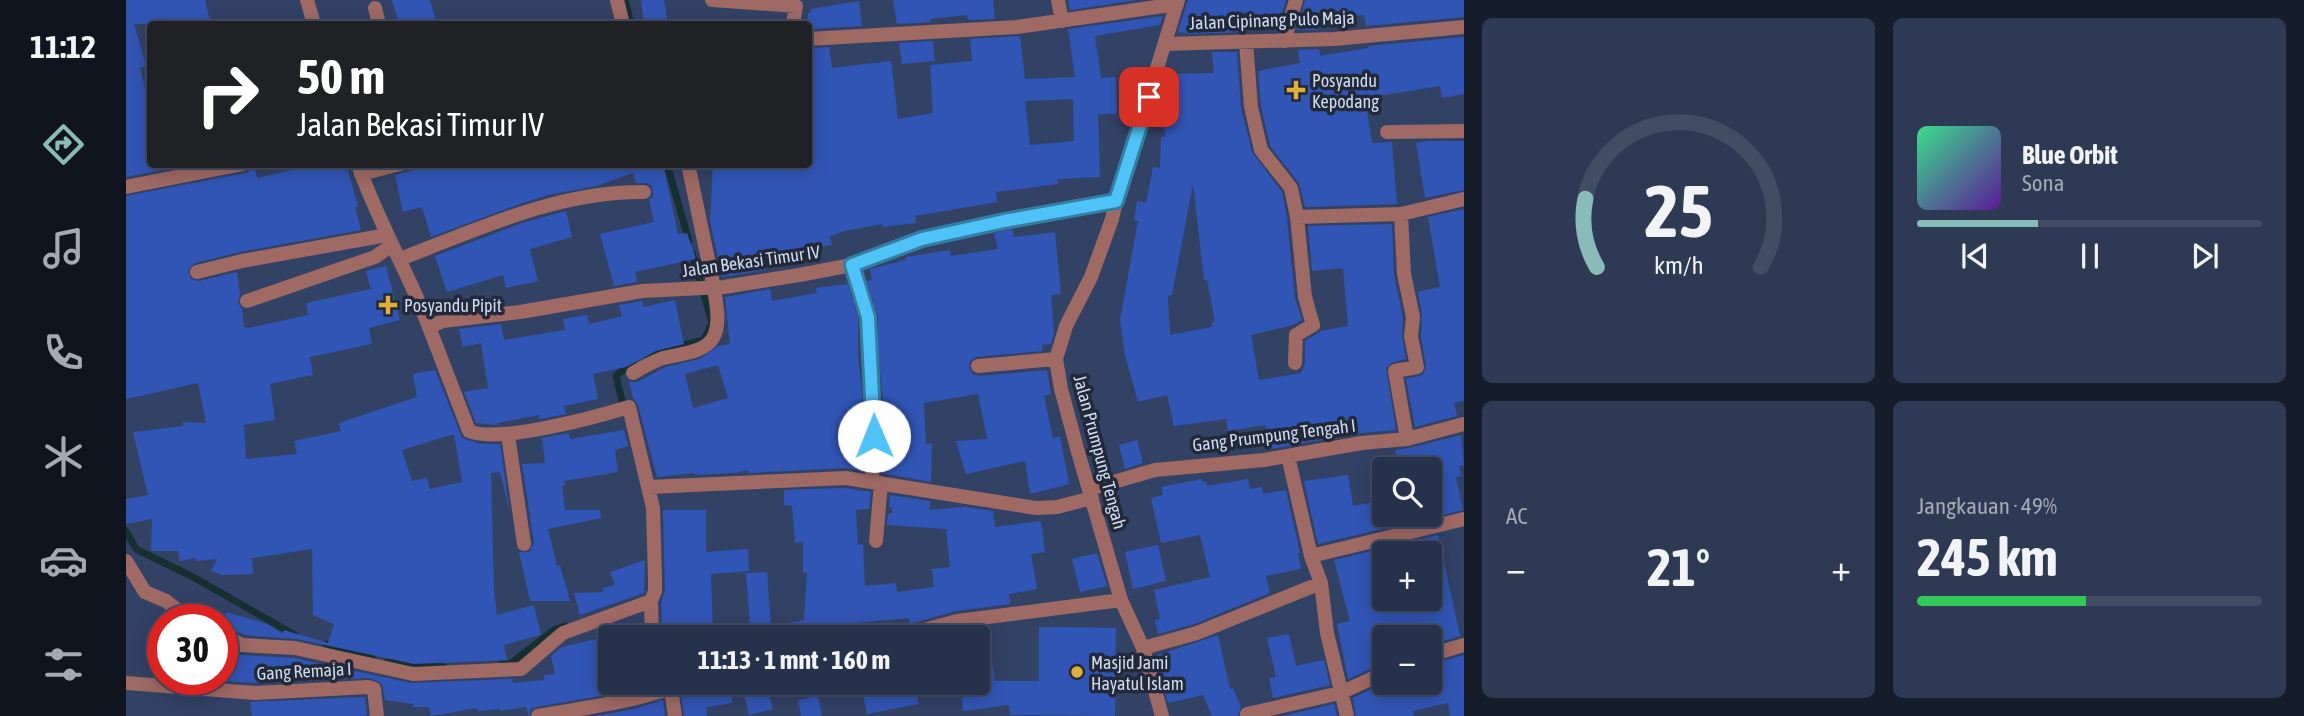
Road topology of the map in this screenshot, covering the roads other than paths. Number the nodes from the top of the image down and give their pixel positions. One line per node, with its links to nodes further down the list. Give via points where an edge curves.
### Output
1 (307, 0): 8 (street)
2 (617, 0): 10 (street)
3 (712, 0): 11 (street, via 796,6)
4 (1058, 0): 12 (street)
5 (1296, 0): 15 (street)
6 (1178, 2): 12 (street); 17 (street, Jalan Prumpung Tengah)
7 (375, 8): 9 (street)
8 (313, 21)
9 (378, 21)
10 (622, 21)
11 (794, 21)
12 (1062, 21): 14 (street)
13 (1464, 27): 15 (street, Jalan Cipinang Pulo Maja)
14 (812, 39)
15 (1284, 41): 16 (street, Jalan Cipinang Pulo Maja)
16 (1246, 42): 17 (street, Jalan Cipinang Pulo Maja); 28 (street, via 1251,107 1261,150 1291,188)
17 (1165, 44): 26 (street, Jalan Prumpung Tengah)
18 (1464, 131): 19 (street)
19 (1387, 132)
20 (223, 168): 23 (street)
21 (689, 168): 33 (street)
22 (359, 169): 29 (street)
23 (126, 187)
24 (644, 192): 30 (street, via 612,192 557,203)
25 (1464, 199): 27 (street)
26 (1116, 201): 31 (street, Jalan Bekasi Timur IV, via 922,239); 36 (street, Jalan Prumpung Tengah)
27 (1401, 214): 28 (street); 42 (street, via 1417,367 1395,372)
28 (1297, 217): 37 (street, via 1305,297 1313,325 1296,335)
29 (389, 240): 30 (street); 32 (street); 34 (street, via 375,257)
30 (400, 259): 35 (street)
31 (852, 265): 33 (street, Jalan Bekasi Timur IV); 44 (street, via 868,317)
32 (197, 272)
33 (705, 289): 35 (street, Jalan Bekasi Timur IV, via 642,292 443,321); 39 (street, via 717,319 713,338 702,348)
34 (247, 301)
35 (429, 327): 41 (street, via 469,431)
36 (1056, 359): 38 (street); 46 (street, Jalan Prumpung Tengah)
37 (1295, 363)
38 (978, 366)
39 (633, 373)
40 (1464, 424): 42 (street, Gang Prumpung Tengah I)
41 (508, 435): 45 (street, via 622,409); 49 (street)
42 (1407, 439): 43 (street, Gang Prumpung Tengah I)
43 (1288, 456): 46 (street, Gang Prumpung Tengah I, via 1155,470); 50 (street)
44 (877, 482): 45 (street, Gang Prumpung Tengah I, via 846,478); 46 (street, Gang Prumpung Tengah I, via 1036,509 1057,507); 48 (street)
45 (649, 487): 54 (street, via 655,580)
46 (1090, 493): 53 (street, Jalan Prumpung Tengah)
47 (1464, 519): 50 (street)
48 (876, 541)
49 (524, 544)
50 (1311, 556): 52 (street)
51 (126, 561): 55 (street, via 145,592)
52 (1321, 583): 60 (street, via 1197,633); 64 (street)
53 (1121, 600): 57 (street); 60 (street, Jalan Prumpung Tengah)
54 (651, 601): 56 (street); 58 (street, via 563,634 521,669 413,674 295,648)
55 (170, 604)
56 (652, 625)
57 (942, 625)
58 (238, 643)
59 (1464, 645): 61 (street)
60 (1143, 648): 71 (street, Jalan Prumpung Tengah)
61 (1442, 651)
62 (1372, 679): 64 (street)
63 (126, 683): 68 (street, Gang Remaja I, via 256,693 368,687 374,689)
64 (1340, 694): 67 (street); 72 (street)
65 (638, 695): 69 (street)
66 (667, 695): 70 (street)
67 (1247, 714)
68 (377, 716)
69 (538, 716)
70 (676, 716)
71 (1162, 716)
72 (1347, 716)

